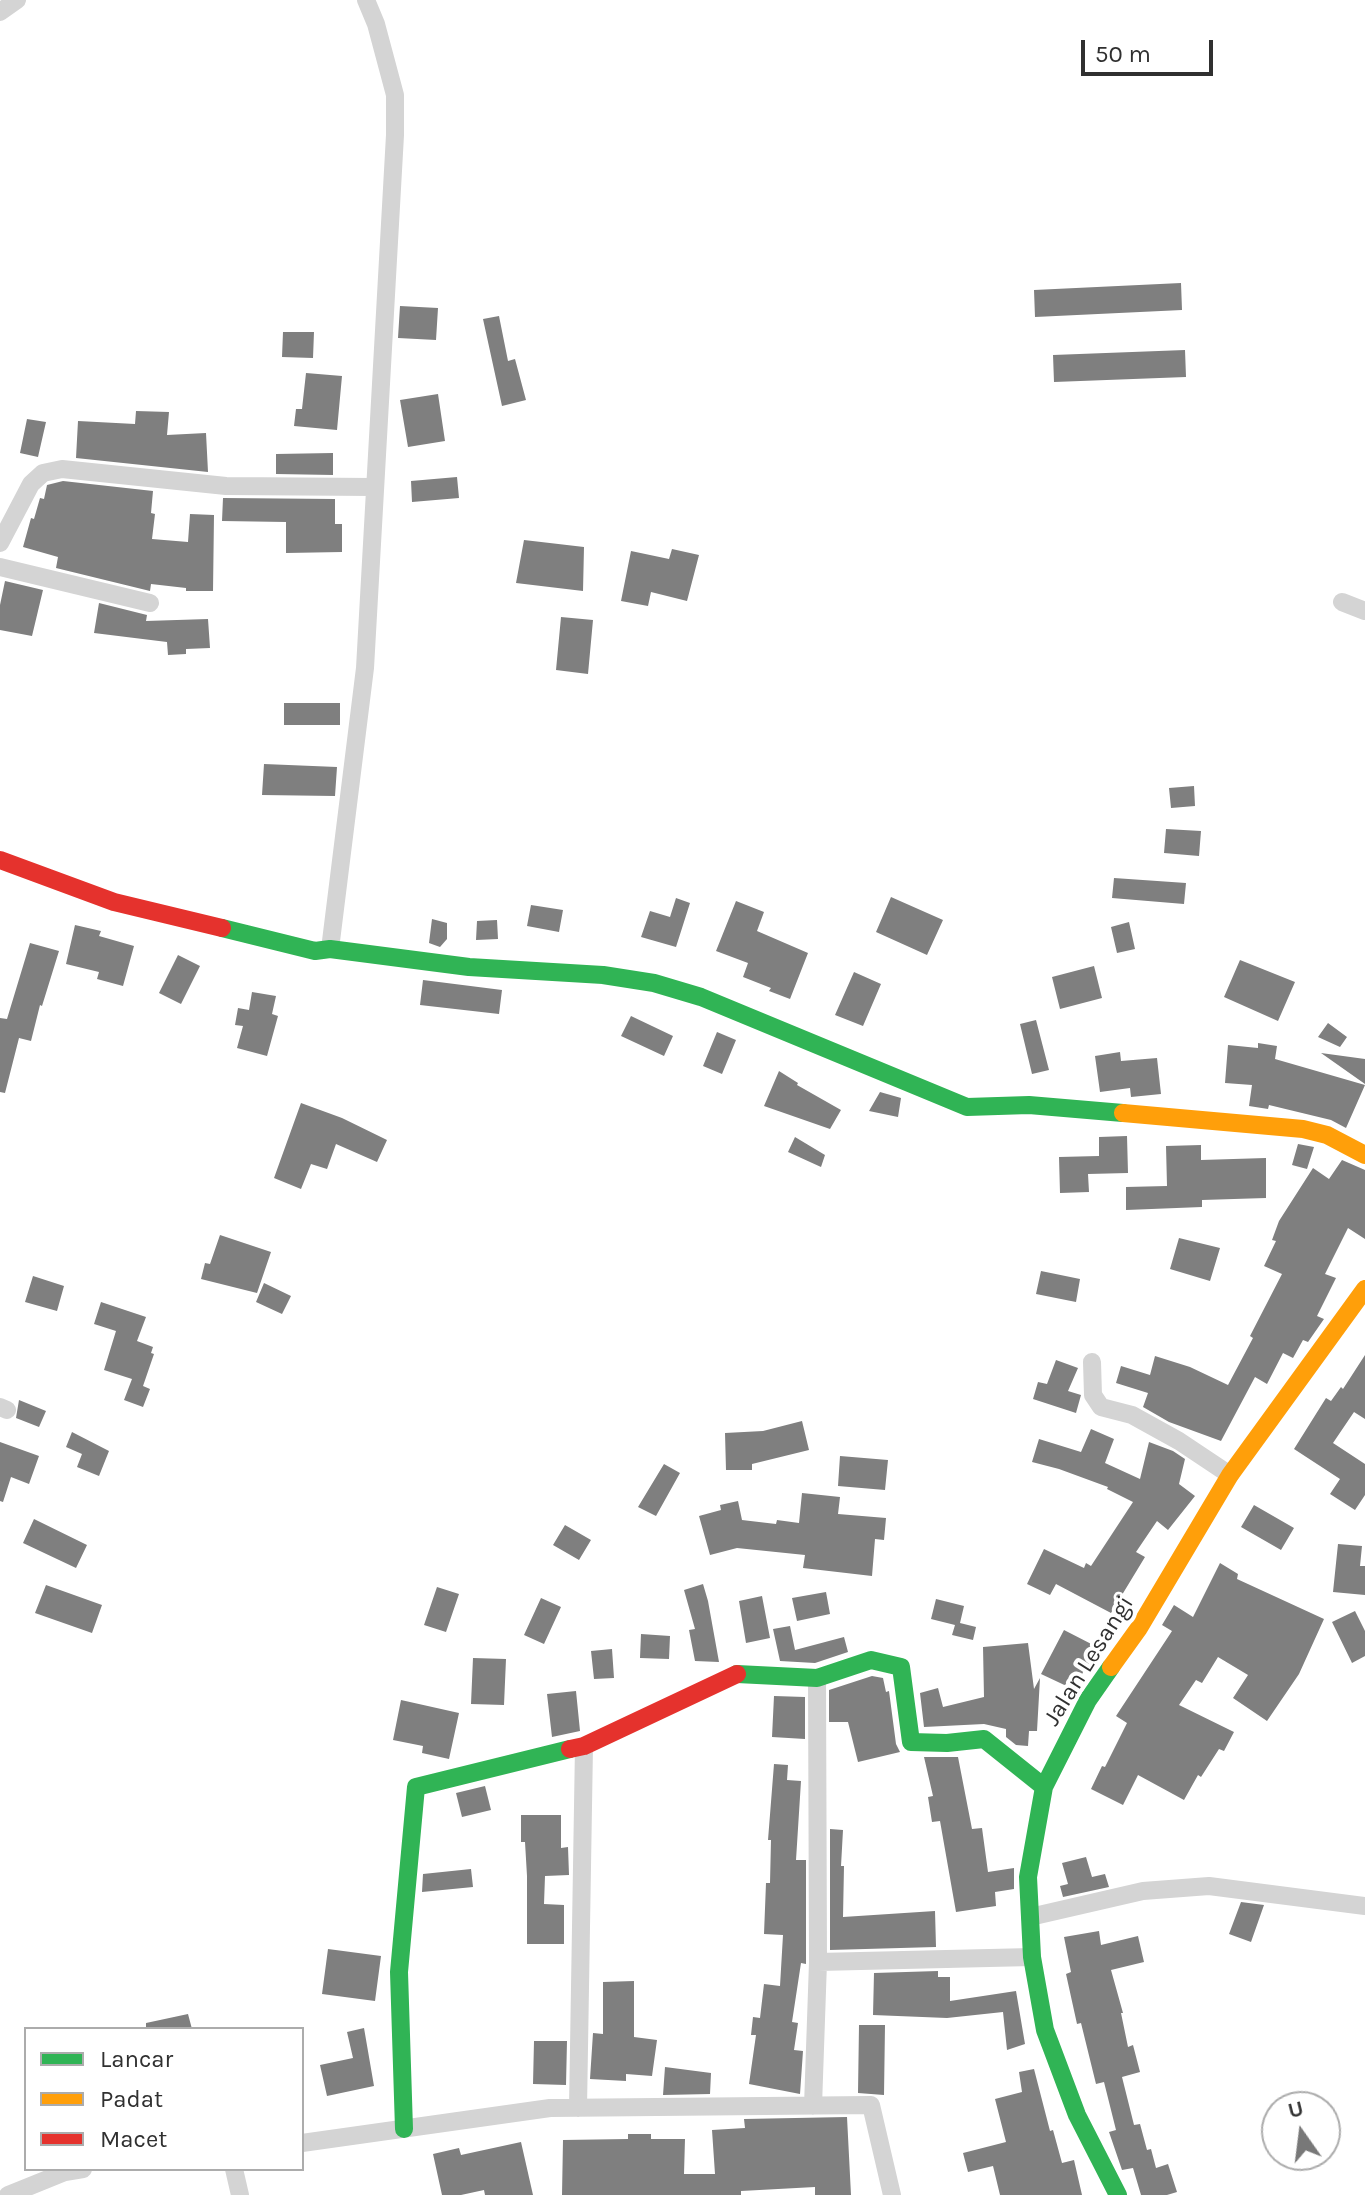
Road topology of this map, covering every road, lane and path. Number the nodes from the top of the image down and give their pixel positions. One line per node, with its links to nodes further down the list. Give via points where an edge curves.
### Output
1 (17, 0): 3 (street)
2 (366, 0): 4 (street, via 395,95)
3 (0, 12)
4 (374, 487): 5 (street, via 226,486 62,469 43,473 31,484); 11 (street, via 365,668)
5 (0, 543)
6 (0, 567): 8 (street)
7 (1342, 602): 9 (street)
8 (150, 603)
9 (1365, 611)
10 (0, 860): 11 (street, via 114,902 315,951)
11 (330, 949): 12 (street, via 654,983 701,997 967,1107 1029,1105 1303,1129)
12 (1365, 1155)
13 (1365, 1289): 15 (street, Jalan Lesangi)
14 (1092, 1362): 15 (street, via 1093,1395 1101,1407 1132,1415)
15 (1230, 1475): 18 (street, Jalan Lesangi, via 1139,1628 1088,1700)
16 (817, 1678): 17 (street, via 736,1674); 18 (street, via 871,1660 901,1667 911,1742 984,1739); 22 (street)
17 (584, 1746): 24 (street); 25 (street, via 416,1787 399,1972)
18 (1044, 1787): 20 (street, Jalan Lesangi, via 1028,1877)
19 (1365, 1906): 20 (street, via 1209,1886 1143,1891)
20 (1030, 1917): 21 (street, Jalan Lesangi)
21 (1032, 1957): 22 (street); 32 (street, Jalan Lesangi, via 1045,2030 1077,2115)
22 (818, 1962): 23 (street)
23 (813, 2106): 24 (street); 31 (street, via 871,2105)
24 (578, 2108): 25 (street)
25 (404, 2129): 26 (street)
26 (304, 2143)
27 (71, 2171): 29 (street)
28 (234, 2171): 30 (street)
29 (8, 2195)
30 (240, 2195)
31 (892, 2195)
32 (1118, 2195)

